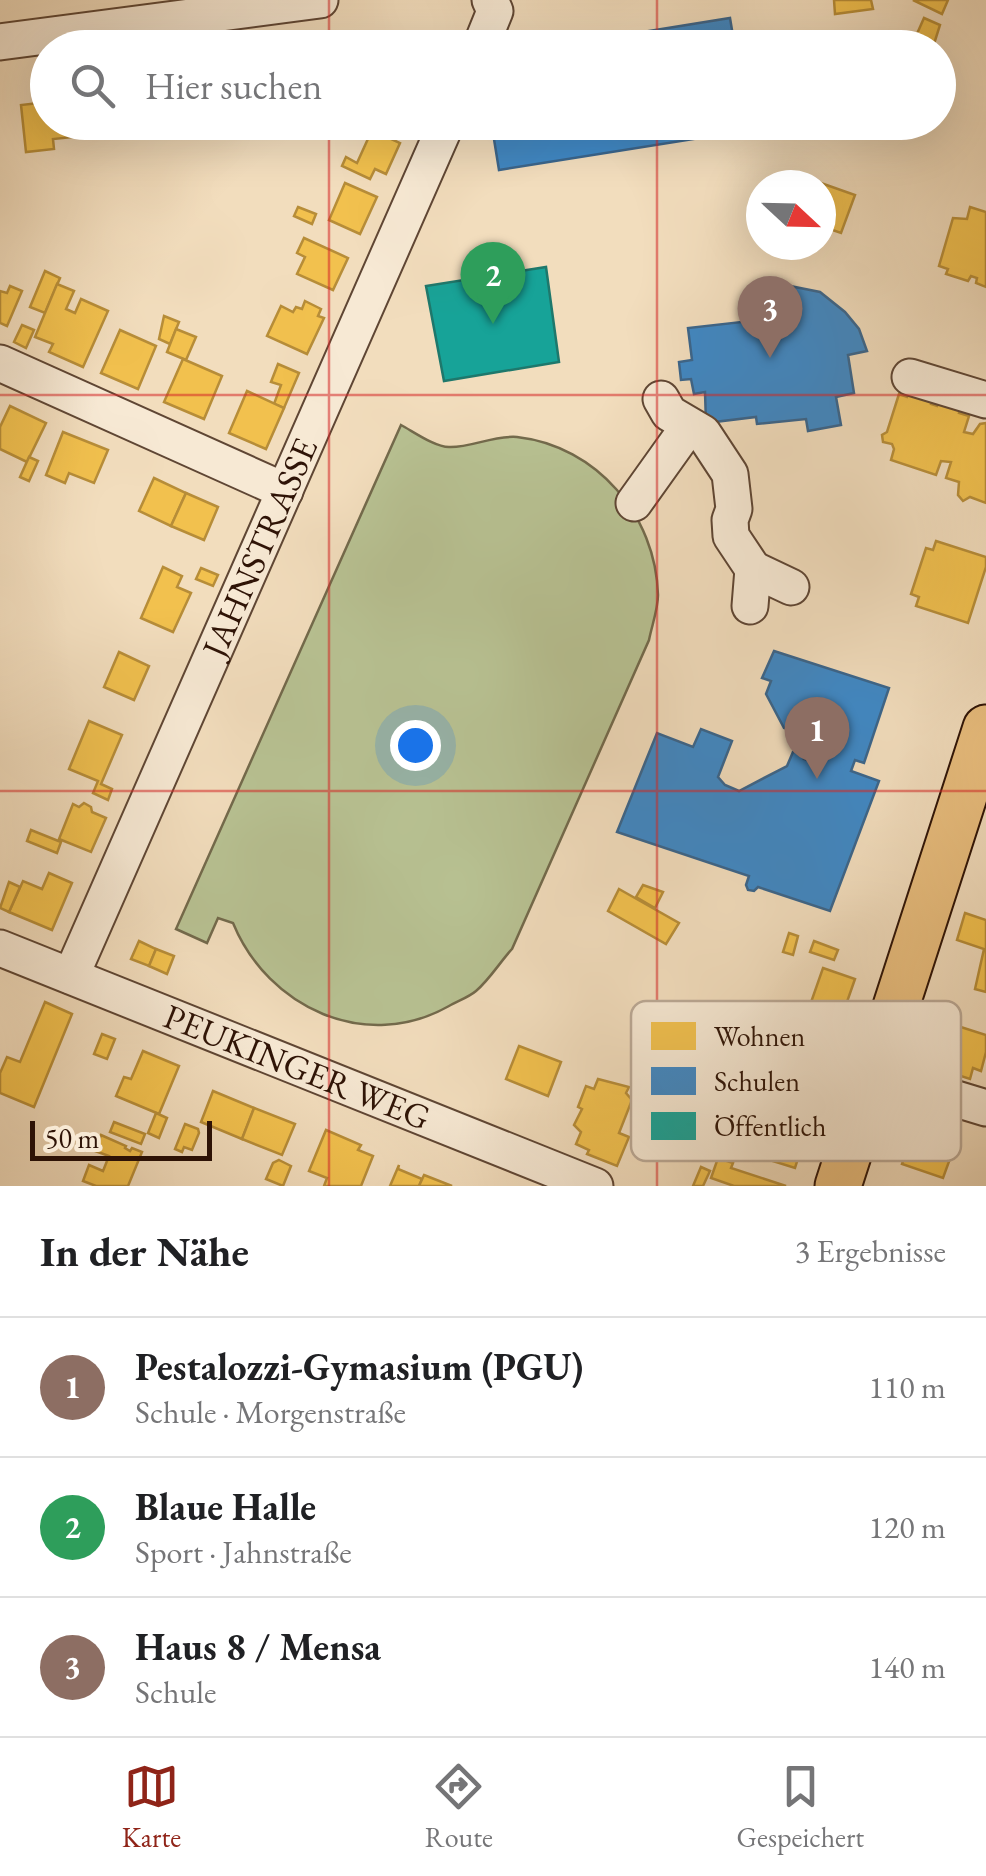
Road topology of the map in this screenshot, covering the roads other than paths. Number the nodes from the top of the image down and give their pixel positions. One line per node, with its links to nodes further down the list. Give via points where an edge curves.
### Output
1 (320, 0): 3 (street)
2 (490, 0): 4 (street, via 495,11)
3 (91, 30)
4 (487, 30)
5 (30, 38): 6 (street)
6 (0, 42)
7 (439, 140): 13 (street, JAHNSTRASSE)
8 (0, 363): 13 (street)
9 (910, 377): 11 (street)
10 (661, 399): 12 (street)
11 (986, 400)
12 (689, 426): 14 (street); 15 (street, via 703,433 730,474 731,536)
13 (285, 491): 20 (street, JAHNSTRASSE)
14 (634, 503)
15 (753, 569): 16 (street); 17 (street)
16 (791, 587)
17 (750, 606)
18 (986, 728): 21 (main road)
19 (0, 948): 20 (street, PEUKINGER WEG)
20 (71, 976): 25 (street, PEUKINGER WEG)
21 (898, 1001)
22 (961, 1100): 23 (street)
23 (986, 1108)
24 (846, 1161): 26 (main road)
25 (595, 1186)
26 (838, 1186)

